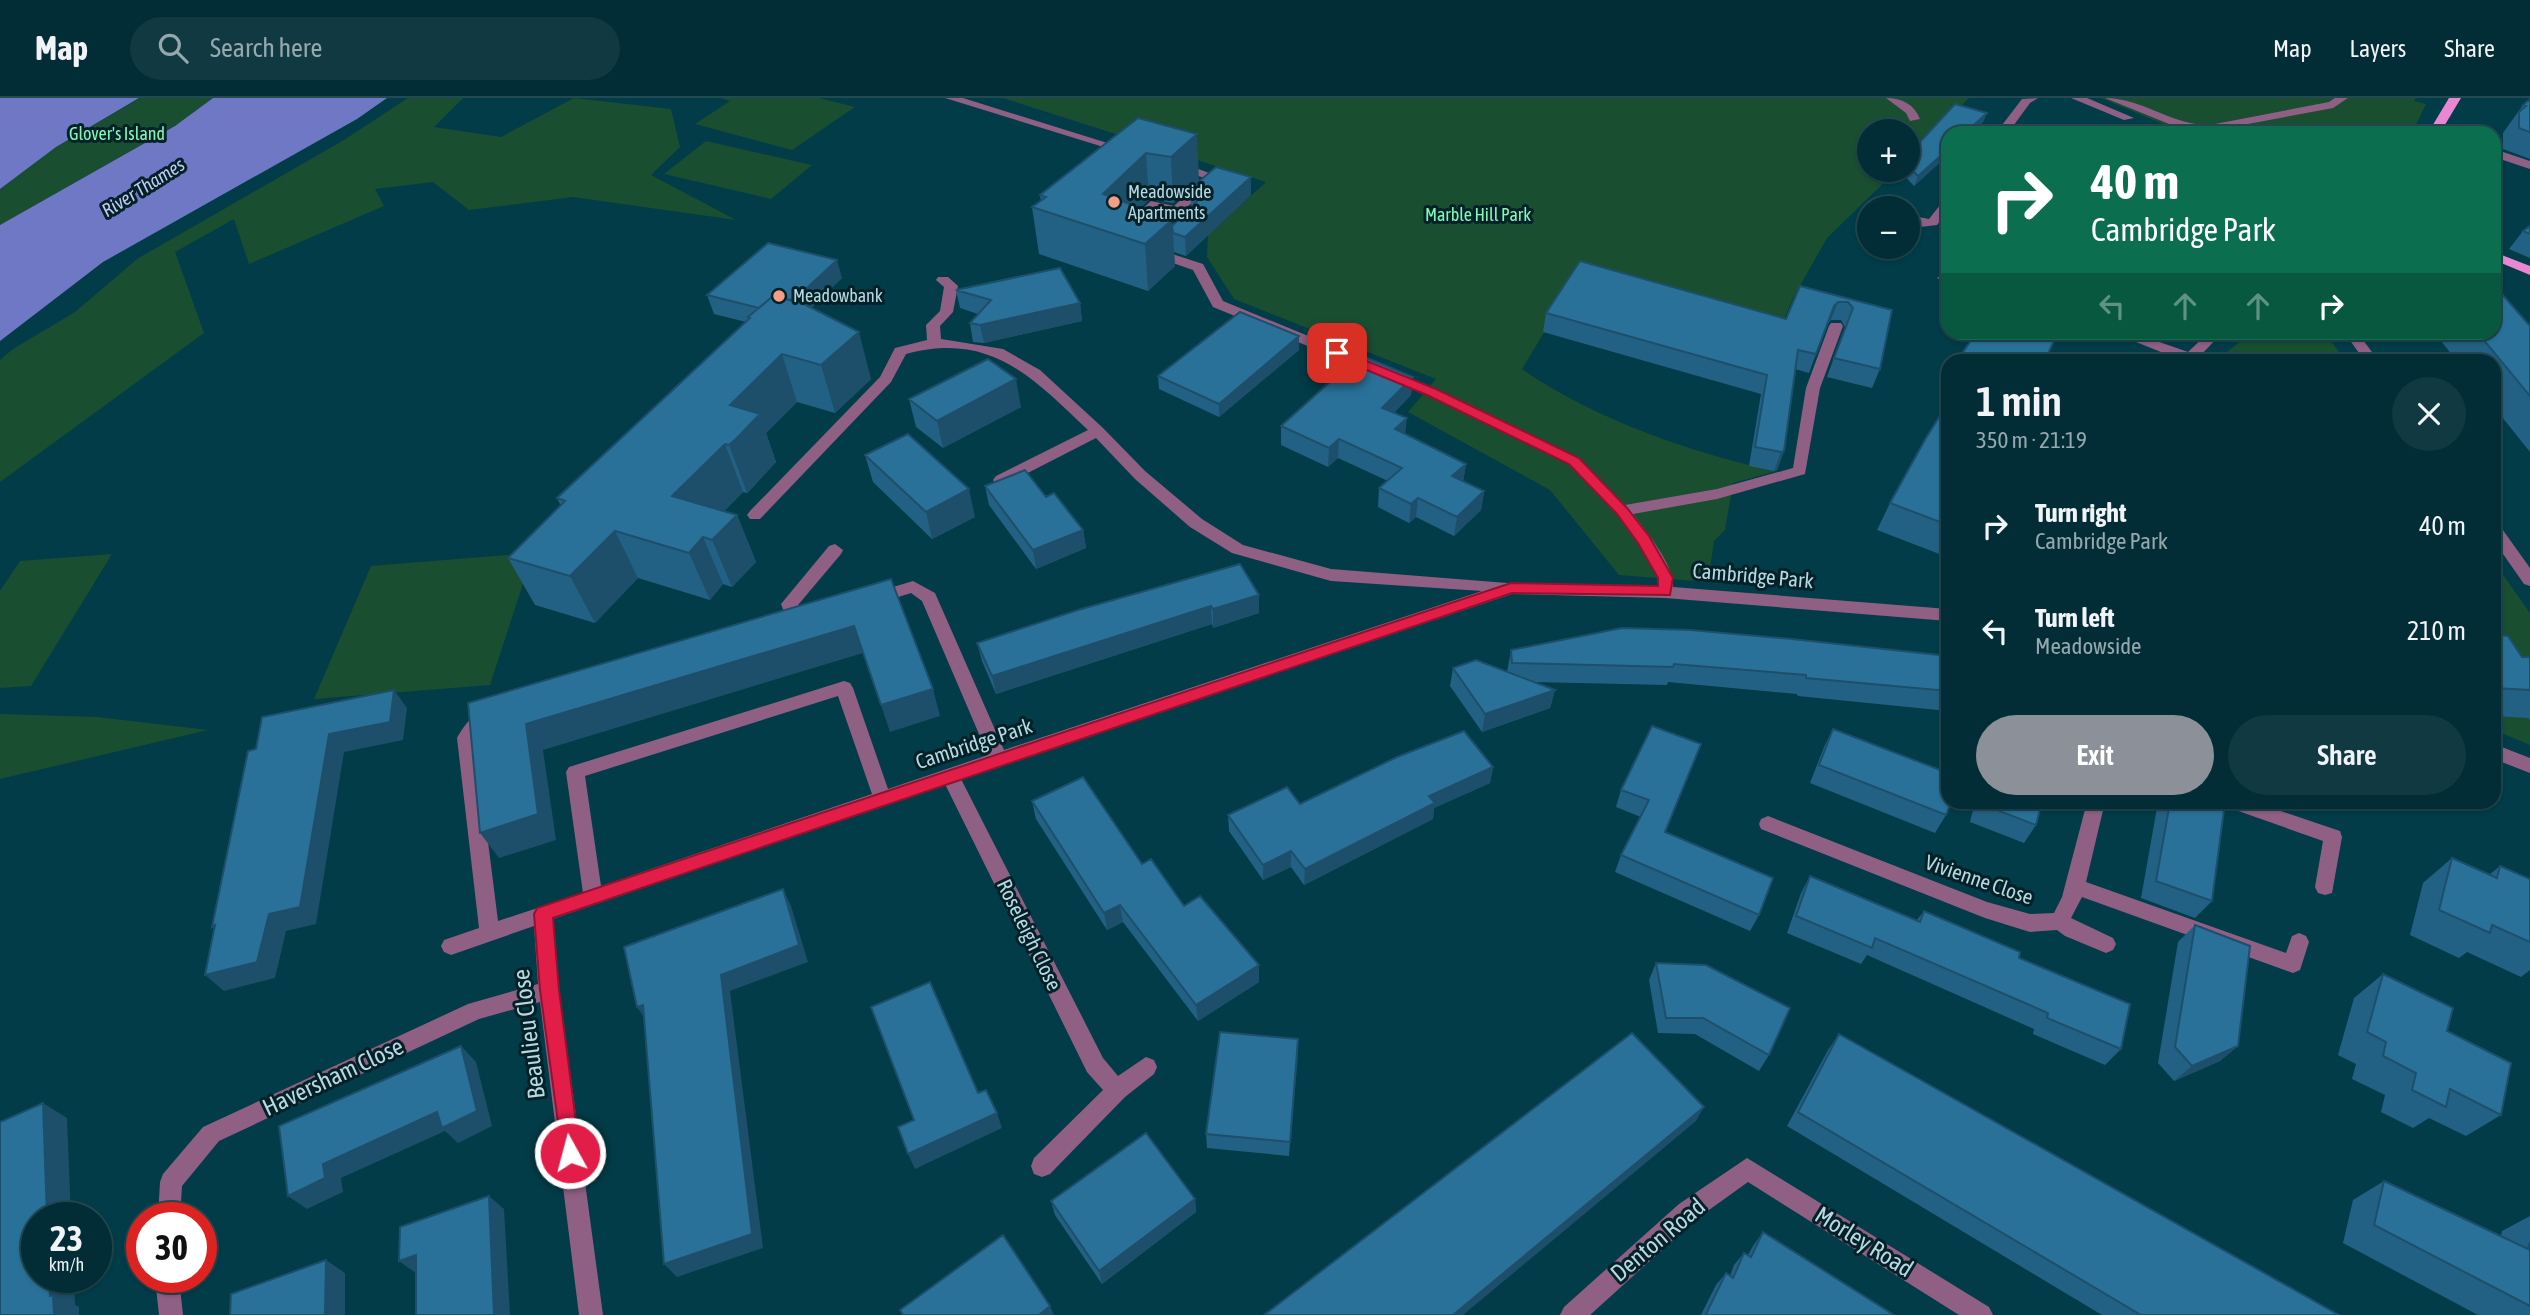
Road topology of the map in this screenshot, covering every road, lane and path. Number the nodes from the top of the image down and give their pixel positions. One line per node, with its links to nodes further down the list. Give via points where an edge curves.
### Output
1 (950, 98): 14 (street)
2 (1892, 98): 8 (street, via 1911,111)
3 (2032, 98): 9 (street)
4 (2077, 98): 10 (street)
5 (2110, 98): 11 (street)
6 (2342, 98): 12 (street, via 2333,105)
7 (2455, 98): 13 (main road)
8 (1914, 119)
9 (2007, 126)
10 (2149, 126)
11 (2181, 126)
12 (2221, 126)
13 (2438, 126)
14 (1135, 153)
15 (2501, 155): 17 (street)
16 (1161, 161): 18 (street, via 1214,177)
17 (2530, 165)
18 (1176, 210): 21 (street, via 1155,204); 33 (street, via 1192,214 1158,244 1198,267 1219,304 1432,392 1574,461)
19 (1941, 212): 20 (street, via 1933,222)
20 (1920, 223)
21 (1116, 240)
22 (2501, 259): 23 (main road)
23 (2530, 271)
24 (943, 280): 28 (street, via 951,286 946,312 933,325)
25 (1836, 326): 33 (street, via 1813,388 1800,471 1717,494)
26 (2139, 340): 29 (street)
27 (2209, 340): 30 (street)
28 (934, 342): 31 (street, Cambridge Park, via 998,352 1035,373); 34 (street, via 900,351 886,379)
29 (2177, 354)
30 (2195, 354)
31 (1098, 430): 32 (street); 38 (street, Cambridge Park, via 1158,491 1196,523 1238,549 1331,575)
32 (1002, 480)
33 (1622, 511): 39 (street, via 1666,578)
34 (755, 515)
35 (2501, 540): 37 (street)
36 (835, 550): 42 (street, via 789,604)
37 (2530, 580)
38 (1511, 588): 39 (street, Cambridge Park); 45 (street, Cambridge Park)
39 (1665, 592): 41 (street, Cambridge Park)
40 (861, 603): 45 (street, via 913,587 929,597)
41 (1941, 614)
42 (796, 623)
43 (506, 712): 57 (street, via 480,720 466,738)
44 (2501, 754): 46 (street)
45 (999, 759): 47 (street, Cambridge Park)
46 (2530, 766)
47 (950, 775): 48 (street, Cambridge Park); 63 (street, Roseleigh Close, via 1089,1055)
48 (882, 799): 54 (street, Cambridge Park); 54 (street, via 844,688 575,772)
49 (2094, 809): 52 (street)
50 (2254, 809): 53 (street, via 2333,837)
51 (1768, 824): 56 (street, Vivienne Close, via 1985,910 2030,923)
52 (2075, 886): 56 (street); 58 (street, via 2293,964)
53 (2325, 887)
54 (593, 897): 55 (street, Cambridge Park)
55 (543, 914): 57 (street, Cambridge Park); 61 (street, Beaulieu Close)
56 (2060, 921): 59 (street)
57 (490, 933): 60 (street, Cambridge Park)
58 (2299, 943)
59 (2106, 944)
60 (451, 946)
61 (549, 990): 66 (street, Haversham Close, via 475,1011 211,1134 171,1182); 69 (street, Beaulieu Close)
62 (1146, 1067): 63 (street)
63 (1117, 1090): 64 (street)
64 (1042, 1166)
65 (1747, 1168): 70 (street, Denton Road, via 1688,1212); 71 (street, Morley Road)
66 (170, 1202)
67 (169, 1293): 68 (street)
68 (171, 1315)
69 (591, 1315)
70 (1572, 1315)
71 (1981, 1315)

